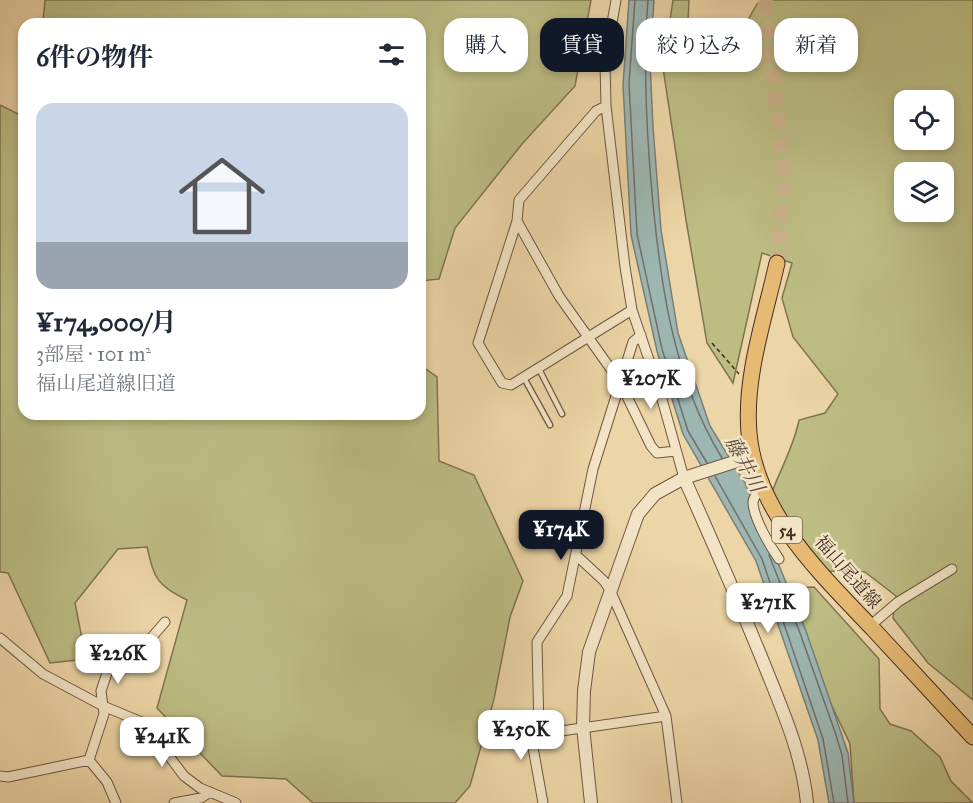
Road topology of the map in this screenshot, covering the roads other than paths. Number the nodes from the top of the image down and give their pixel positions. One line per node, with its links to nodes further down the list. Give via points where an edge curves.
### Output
1 (616, 0): 2 (street, via 605,63)
2 (606, 106): 3 (street, via 596,111 519,200); 5 (street)
3 (517, 220): 7 (street, via 559,296); 9 (street, via 478,343 502,383 511,385)
4 (777, 263): 14 (main road, 福山尾道線 / 54, via 752,377)
5 (632, 310): 6 (street); 7 (street)
6 (641, 335): 10 (street, via 633,342); 13 (street)
7 (589, 337): 8 (street); 10 (street)
8 (538, 367): 9 (street); 11 (lane)
9 (524, 377): 12 (lane)
10 (620, 382): 13 (street, via 651,446 657,453); 17 (street, via 593,469)
11 (562, 414)
12 (550, 425)
13 (676, 451): 15 (street)
14 (746, 458): 15 (street); 16 (main road, 福山尾道線 / 54)
15 (690, 476): 20 (street, via 655,494 638,514); 38 (street, via 794,738)
16 (764, 488): 18 (street, via 753,502); 22 (main road, 福山尾道線 / 54, via 784,527)
17 (577, 556): 20 (street); 27 (street, via 567,596 537,642)
18 (778, 559)
19 (952, 569): 22 (street, via 898,602)
20 (610, 590): 25 (street); 26 (street, via 589,652)
21 (165, 622): 24 (street, via 140,651 123,653 109,668 101,691)
22 (870, 626): 28 (main road, 福山尾道線 / 54)
23 (0, 638): 24 (street, via 43,674)
24 (103, 706): 29 (street); 31 (street, via 144,723 184,776)
25 (666, 716): 26 (street); 37 (street)
26 (583, 727): 27 (street); 36 (street)
27 (539, 731): 35 (street, via 532,742)
28 (973, 737)
29 (89, 760): 30 (street); 32 (street, via 107,782)
30 (0, 776)
31 (210, 792): 33 (street, via 201,798); 34 (street)
32 (116, 803)
33 (174, 803)
34 (236, 803)
35 (543, 803)
36 (591, 803)
37 (677, 803)
38 (807, 803)

